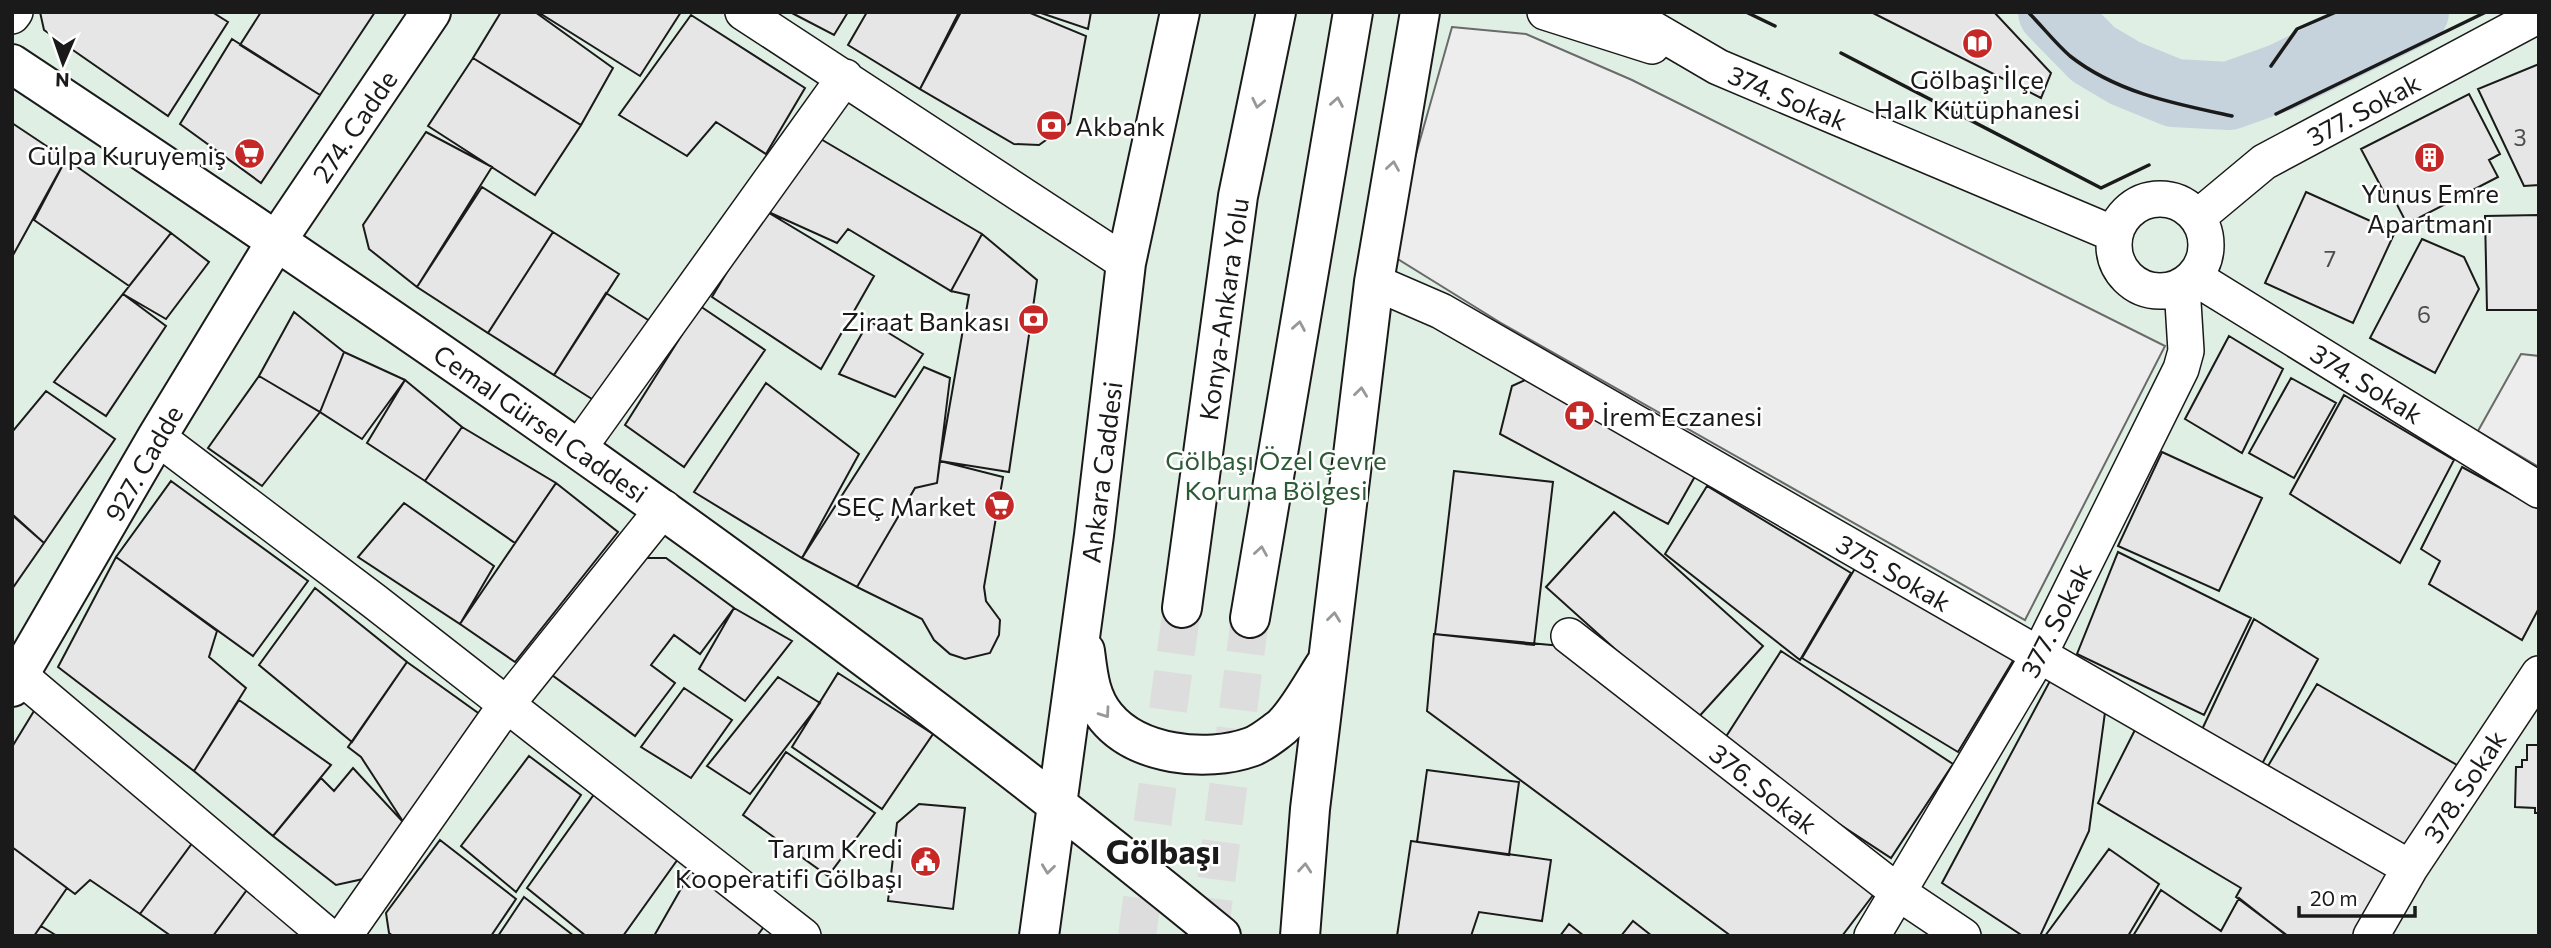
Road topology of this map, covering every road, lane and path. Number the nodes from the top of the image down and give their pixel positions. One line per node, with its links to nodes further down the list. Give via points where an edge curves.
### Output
1 (431, 12): 15 (main road, 274. Cadde)
2 (743, 12): 12 (street)
3 (1180, 12): 16 (main road, Ankara Caddesi)
4 (1276, 12): 23 (main road, Konya-Ankara Yolu, one-way to 23, via 1238,197)
5 (1353, 12): 24 (main road, one-way to 5)
6 (1420, 12): 18 (main road, one-way to 6)
7 (1545, 12): 11 (street)
8 (1624, 12): 11 (street, 374. Sokak)
9 (2539, 15): 13 (street, 377. Sokak, via 2264,162)
10 (12, 64): 15 (main road, Cemal Gürsel Caddesi)
11 (1718, 67): 14 (street, 374. Sokak)
12 (845, 77): 16 (street); 20 (street)
13 (2198, 217): 14 (street, via 2175,201 2144,201 2120,220); 17 (street, via 2207,251)
14 (2114, 234): 17 (street, via 2113,249 2126,277 2138,287 2168,291)
15 (277, 240): 19 (main road, 927. Cadde); 20 (main road, Cemal Gürsel Caddesi)
16 (1126, 263): 25 (main road, Ankara Caddesi)
17 (2188, 281): 21 (street, 374. Sokak); 27 (street, 377. Sokak, via 2186,351 2181,369)
18 (1374, 282): 27 (street, 375. Sokak, via 1441,311); 28 (main road, one-way to 18)
19 (157, 438): 30 (main road, 927. Cadde); 31 (street)
20 (578, 449): 22 (main road, Cemal Gürsel Caddesi)
21 (2539, 490)
22 (664, 508): 31 (street); 32 (main road, Cemal Gürsel Caddesi)
23 (1182, 607)
24 (1250, 618)
25 (1081, 625): 28 (main road, one-way to 28, via 1089,687 1104,715 1121,732 1146,744 1192,754 1223,754 1253,747 1281,728); 32 (main road, Ankara Caddesi)
26 (1569, 636): 34 (street, 376. Sokak)
27 (2039, 655): 33 (street, 375. Sokak); 34 (street, 377. Sokak)
28 (1329, 660): 40 (main road, one-way to 28)
29 (2539, 674): 33 (street, 378. Sokak)
30 (15, 677): 35 (street)
31 (506, 705): 36 (street); 37 (street)
32 (1057, 801): 38 (main road, Ankara Caddesi, one-way to 38); 39 (main road, Cemal Gürsel Caddesi)
33 (2410, 868): 43 (street, 378. Sokak)
34 (1899, 893): 41 (street, 377. Sokak); 42 (street, 376. Sokak)
35 (328, 936)
36 (344, 936)
37 (803, 936)
38 (1040, 936)
39 (1221, 936)
40 (1300, 936)
41 (1872, 936)
42 (1963, 936)
43 (2371, 936)

